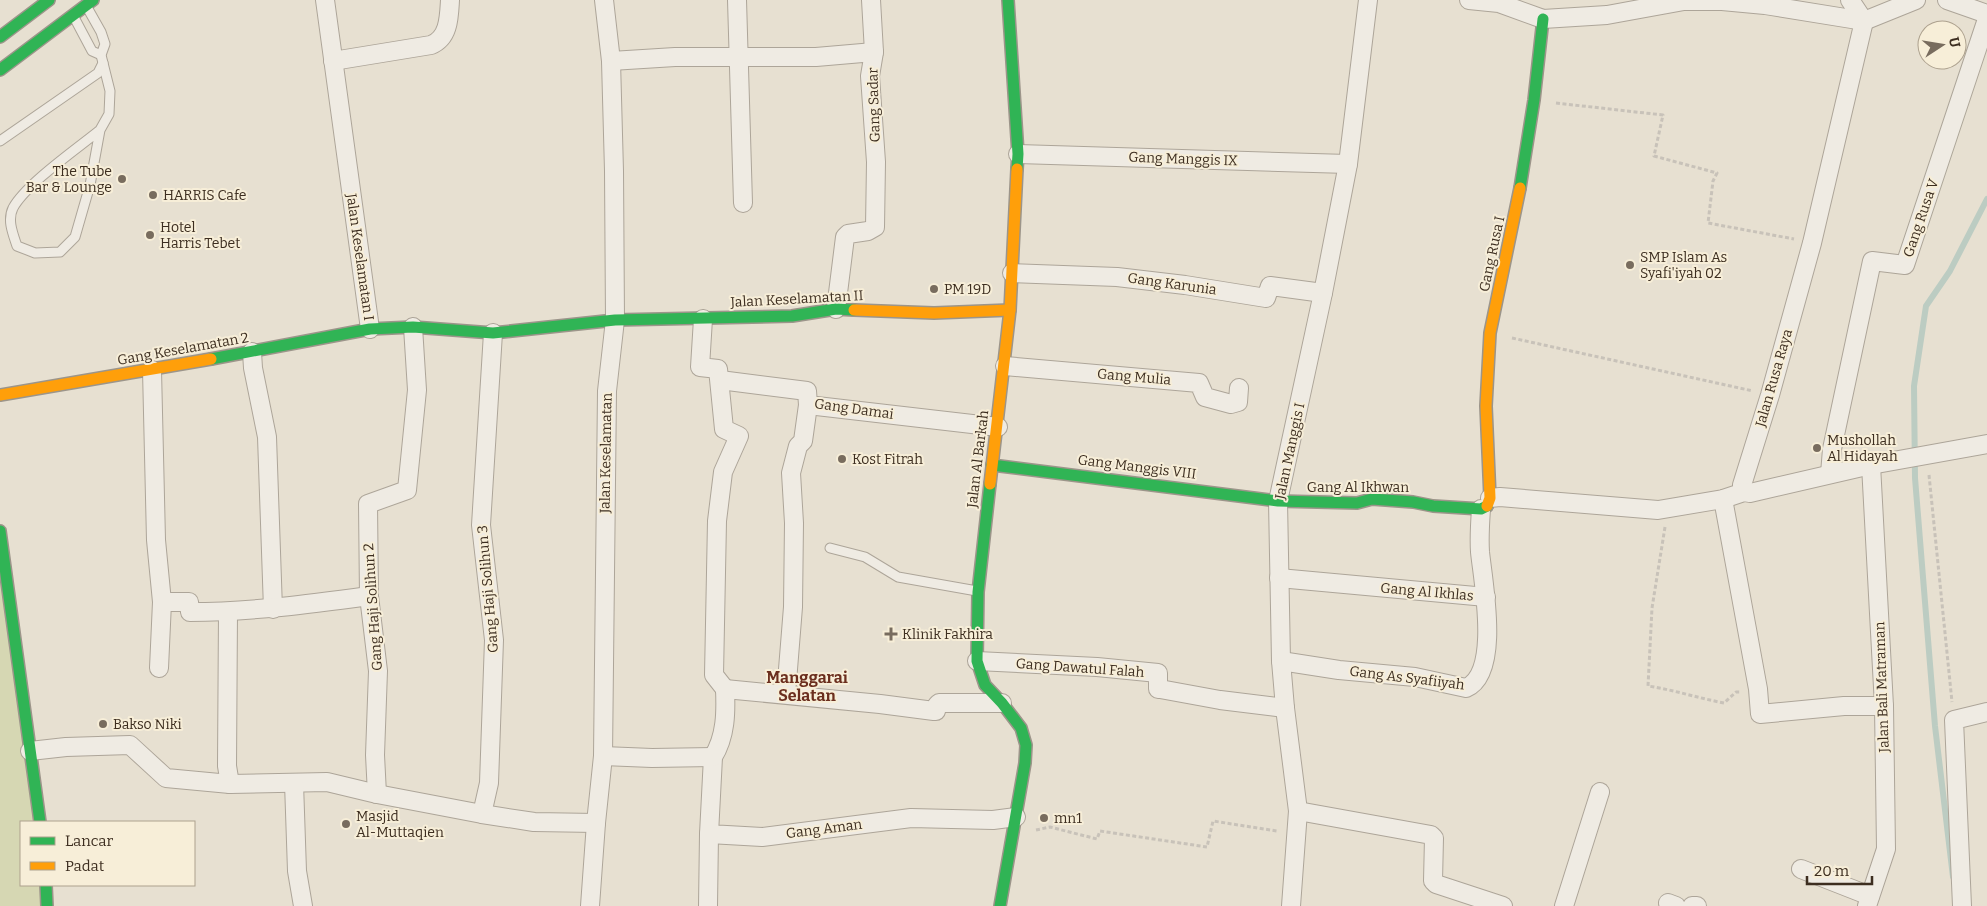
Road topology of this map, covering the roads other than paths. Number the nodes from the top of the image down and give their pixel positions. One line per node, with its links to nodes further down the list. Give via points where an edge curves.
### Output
1 (49, 0): 21 (street)
2 (325, 0): 26 (street, Jalan Keselamatan I)
3 (450, 0): 26 (street, via 444,35 439,42)
4 (604, 0): 27 (street, Jalan Keselamatan)
5 (737, 0): 24 (street)
6 (871, 0): 23 (street)
7 (1008, 0): 31 (street, Jalan Al Barkah)
8 (1368, 0): 32 (street, Jalan Manggis I)
9 (1469, 0): 18 (street, via 1499,3)
10 (1850, 0): 20 (street)
11 (1916, 0): 20 (street)
12 (1947, 0): 16 (street)
13 (1765, 2): 15 (street); 20 (street)
14 (90, 3): 17 (street); 25 (lane, via 105,44)
15 (1648, 3): 18 (street, via 1607,15)
16 (1987, 14)
17 (74, 17): 25 (lane, via 92,51); 28 (street)
18 (1544, 19): 58 (street, Gang Rusa I, via 1516,211 1490,333)
19 (1987, 19): 54 (street, Gang Rusa V, via 1906,265 1872,261 1832,449)
20 (1864, 21): 55 (street, Jalan Rusa Raya, via 1812,243 1742,485)
21 (6, 28): 22 (street)
22 (0, 37)
23 (874, 52): 24 (street, Gang Sadar); 36 (street, Gang Sadar, via 870,76 876,162 875,227 846,237)
24 (737, 58): 27 (street, Gang Sadar); 33 (street)
25 (102, 59): 29 (lane, via 111,101 109,114); 30 (lane, via 98,73)
26 (333, 61): 41 (street, Jalan Keselamatan I)
27 (611, 61): 39 (street, Jalan Keselamatan)
28 (0, 70)
29 (100, 130): 29 (lane, via 90,185 75,237 60,252 35,252 17,246 10,228 12,209 40,179)
30 (0, 141)
31 (1018, 154): 32 (street, Gang Manggis IX); 34 (street, Jalan Al Barkah)
32 (1348, 164): 35 (street, Jalan Manggis I)
33 (743, 203)
34 (1012, 273): 35 (street, Gang Karunia, via 1117,277 1185,284 1266,298 1270,286); 37 (street, Jalan Al Barkah)
35 (1323, 293): 57 (street, Jalan Manggis I)
36 (836, 309): 37 (street, Jalan Keselamatan II, via 934,313); 38 (street, Jalan Keselamatan II, via 792,316)
37 (1010, 310): 44 (street, Jalan Al Barkah)
38 (703, 319): 39 (street, Jalan Keselamatan II); 46 (street, via 700,366 718,369)
39 (615, 320): 42 (street, Jalan Keselamatan I); 78 (street, Jalan Keselamatan, via 607,391)
40 (414, 327): 41 (street, Jalan Keselamatan I); 42 (street, Jalan Keselamatan I); 63 (street, Gang Haji Solihun 2, via 416,390 407,490 368,504)
41 (370, 329): 43 (street, Gang Keselamatan 2)
42 (492, 333): 85 (street, Gang Haji Solihun 3, via 482,525 494,640 489,784)
43 (252, 352): 45 (street, Gang Keselamatan 2); 66 (street, via 267,437)
44 (1005, 366): 47 (street, Gang Mulia, via 1199,383 1205,397 1231,404 1238,402); 50 (street, Jalan Al Barkah)
45 (152, 370): 48 (street, Gang Keselamatan 2); 65 (street, via 156,540)
46 (720, 380): 49 (street, Gang Damai, via 808,391); 71 (street, via 724,429 739,436 723,472 717,520 714,675)
47 (1239, 388)
48 (0, 395)
49 (808, 405): 50 (street, Gang Damai); 72 (street, via 804,441 798,446 791,473 794,523)
50 (998, 427): 53 (street, Jalan Al Barkah)
51 (1987, 444): 52 (street)
52 (1878, 464): 54 (street); 74 (street, Jalan Bali Matraman)
53 (992, 465): 57 (street, Gang Manggis VIII); 62 (street, Jalan Al Barkah)
54 (1830, 474): 55 (street)
55 (1744, 492): 56 (street)
56 (1723, 498): 58 (street, via 1658,510 1500,497); 74 (street, via 1760,714 1844,706)
57 (1278, 501): 58 (street, Gang Al Ikhwan, via 1357,503 1372,499 1433,506); 61 (street, Jalan Manggis I)
58 (1486, 503): 64 (street, Gang Al Ikhlas, via 1480,552)
59 (0, 531): 77 (street)
60 (830, 548): 62 (lane, via 865,557 898,577)
61 (1279, 578): 64 (street, Gang Al Ikhlas); 69 (street, Jalan Manggis I)
62 (978, 592): 68 (street, Jalan Al Barkah)
63 (370, 596): 66 (street); 83 (street, Gang Haji Solihun 2, via 378,670)
64 (1486, 597): 69 (street, Gang As Syafiiyah, via 1487,633 1483,665 1473,685 1466,688 1415,677)
65 (162, 602): 67 (street, via 189,602 190,612); 70 (street)
66 (273, 609): 67 (street)
67 (228, 612): 81 (street, via 227,766)
68 (977, 661): 73 (street, Jalan Al Barkah, via 985,686); 75 (street, Gang Dawatul Falah, via 1096,666 1158,673 1158,689)
69 (1281, 661): 75 (street, Jalan Manggis I)
70 (159, 668)
71 (725, 689): 72 (street); 79 (street, via 726,718 719,747)
72 (786, 694): 73 (street, via 934,711 939,703)
73 (1002, 703): 88 (street, Jalan Al Barkah, via 1021,728 1026,745)
74 (1884, 706): 92 (street, Jalan Bali Matraman, via 1886,849)
75 (1285, 708): 84 (street, Jalan Manggis I)
76 (1987, 712): 103 (street, via 1954,720)
77 (30, 751): 81 (street, via 130,745 166,778); 86 (street)
78 (603, 756): 79 (street); 87 (street, Jalan Keselamatan)
79 (713, 757): 89 (street)
80 (294, 783): 81 (street); 83 (street, via 327,782); 94 (street, via 297,871)
81 (230, 784)
82 (1600, 792): 100 (street)
83 (377, 794): 85 (street)
84 (1298, 811): 98 (street, Jalan Manggis I); 99 (street, via 1431,835 1434,838 1433,881 1436,884)
85 (482, 814): 87 (street, via 534,822)
86 (40, 821)
87 (596, 823): 95 (street, Jalan Keselamatan)
88 (1014, 826): 89 (street, Gang Aman, via 994,820 911,818 762,837); 97 (street, Jalan Al Barkah)
89 (709, 834): 96 (street)
90 (1801, 869): 92 (street)
91 (46, 886): 93 (street)
92 (1869, 901)
93 (47, 906)
94 (303, 906)
95 (590, 906)
96 (708, 906)
97 (1000, 906)
98 (1291, 906)
99 (1504, 906)
100 (1564, 906)
101 (1692, 906): 102 (street)
102 (1697, 906)
103 (1962, 906)

